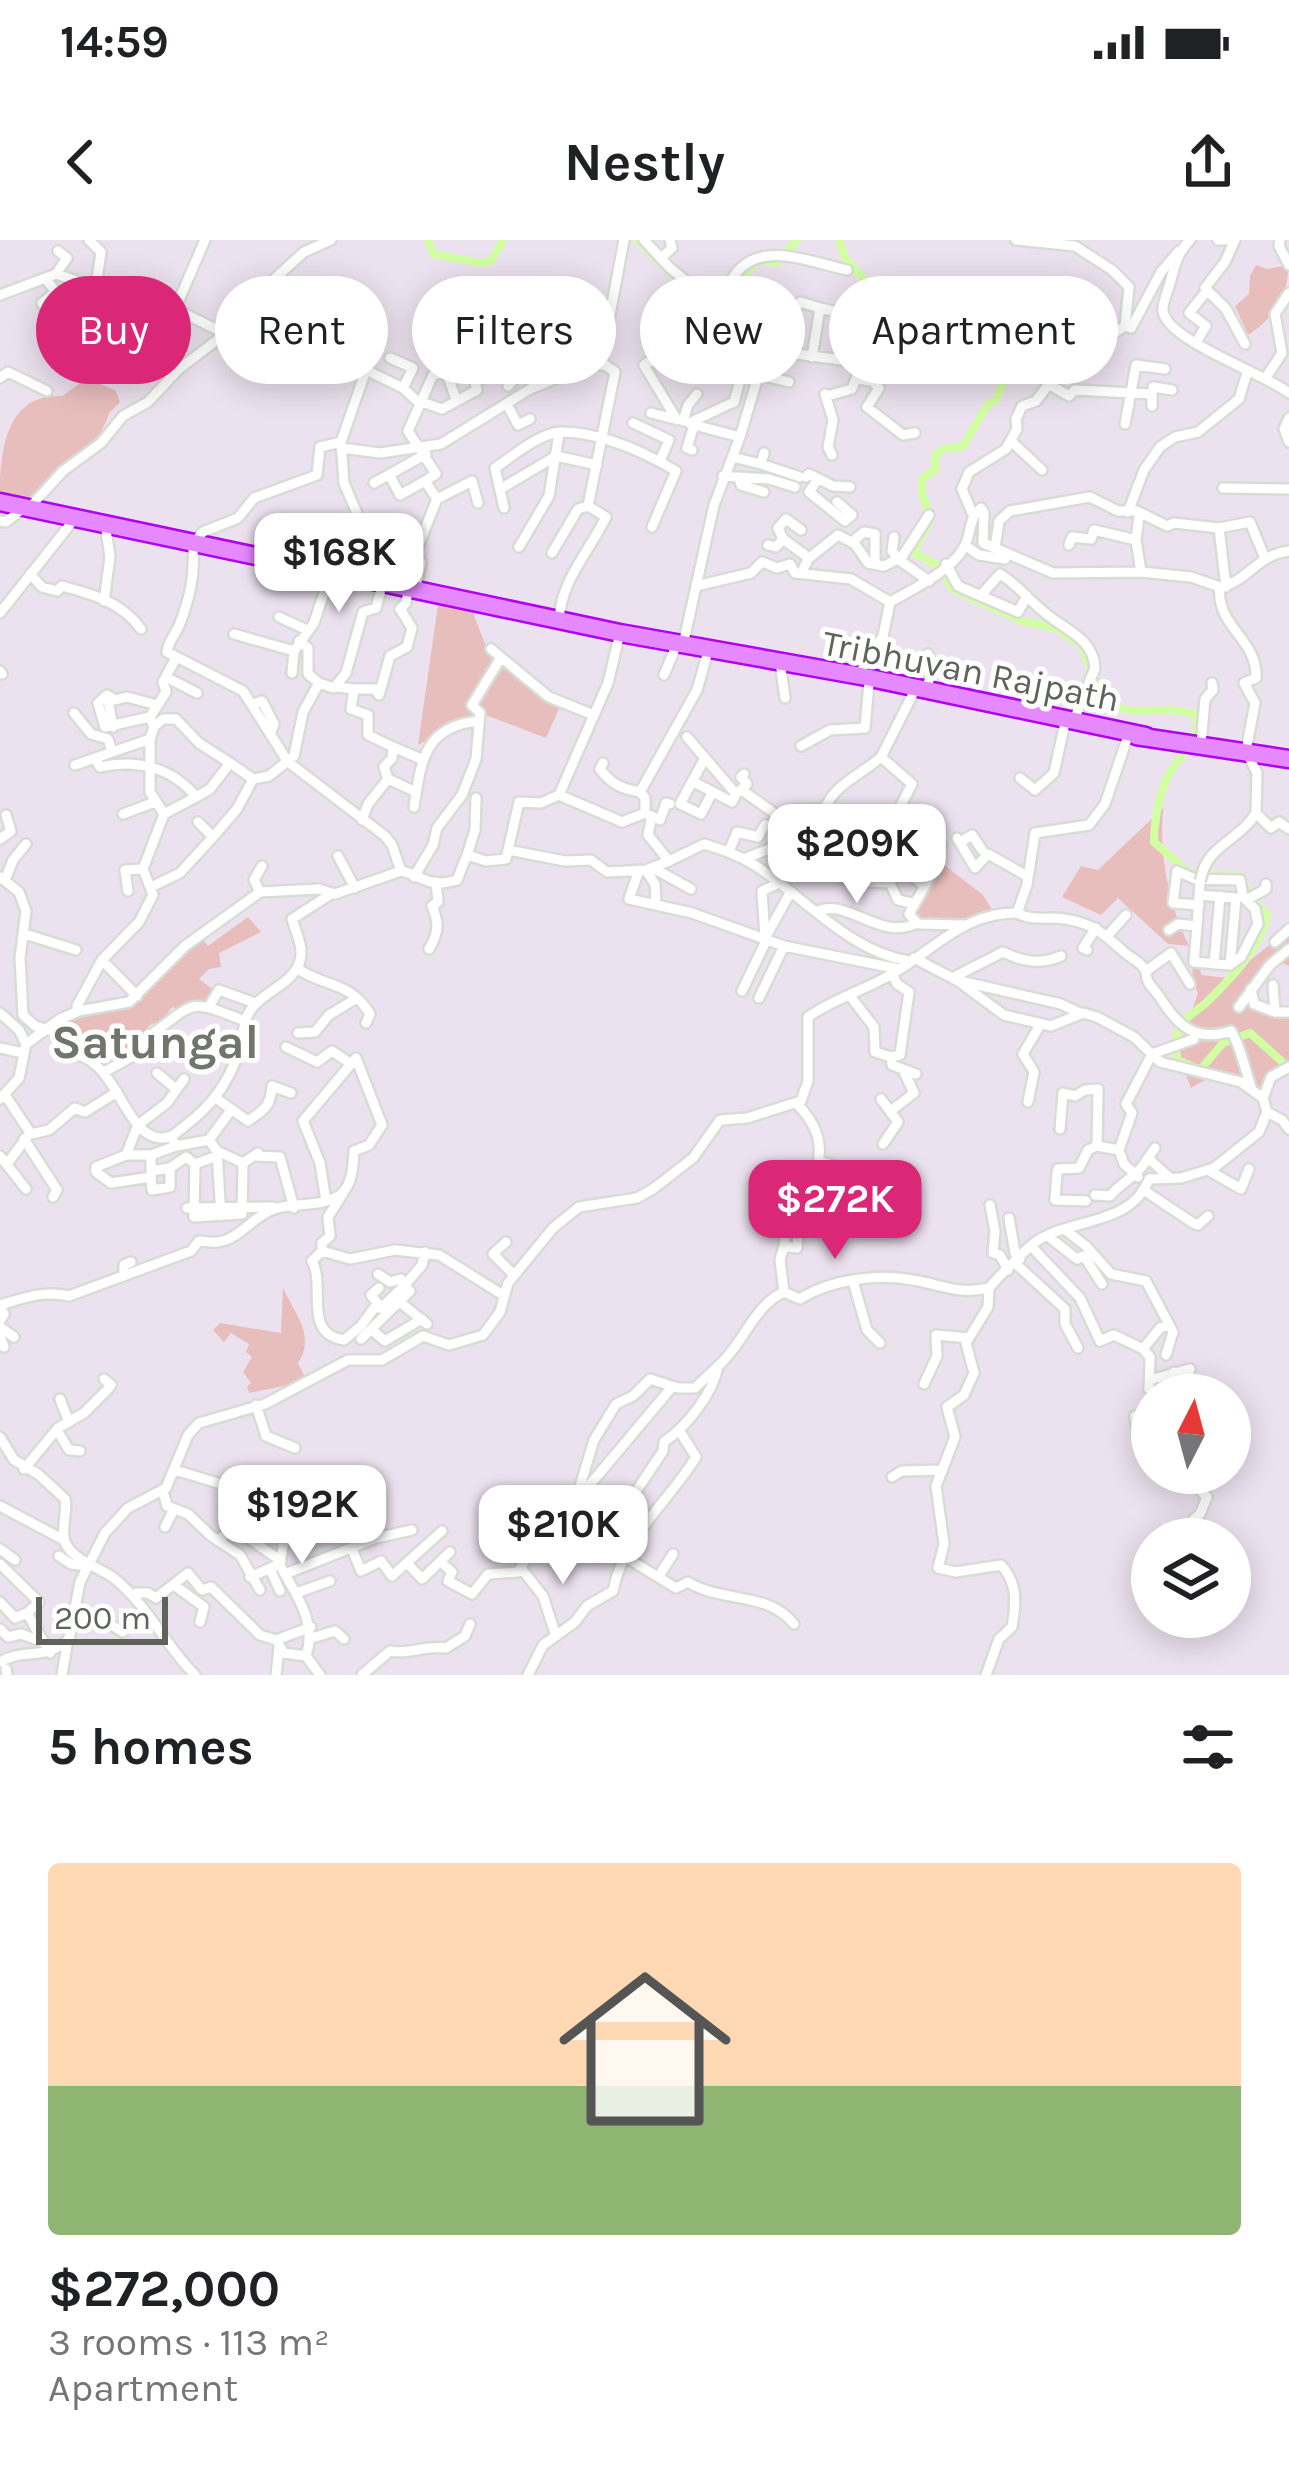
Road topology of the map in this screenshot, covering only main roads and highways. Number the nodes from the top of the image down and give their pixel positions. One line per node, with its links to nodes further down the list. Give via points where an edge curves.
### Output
1 (15, 503): 2 (highway, Tribhuvan Rajpath)
2 (340, 571): 3 (highway, Tribhuvan Rajpath); 3 (highway, Tribhuvan Rajpath)
3 (413, 588): 4 (highway, Tribhuvan Rajpath, via 1136,736)
4 (1289, 759)

